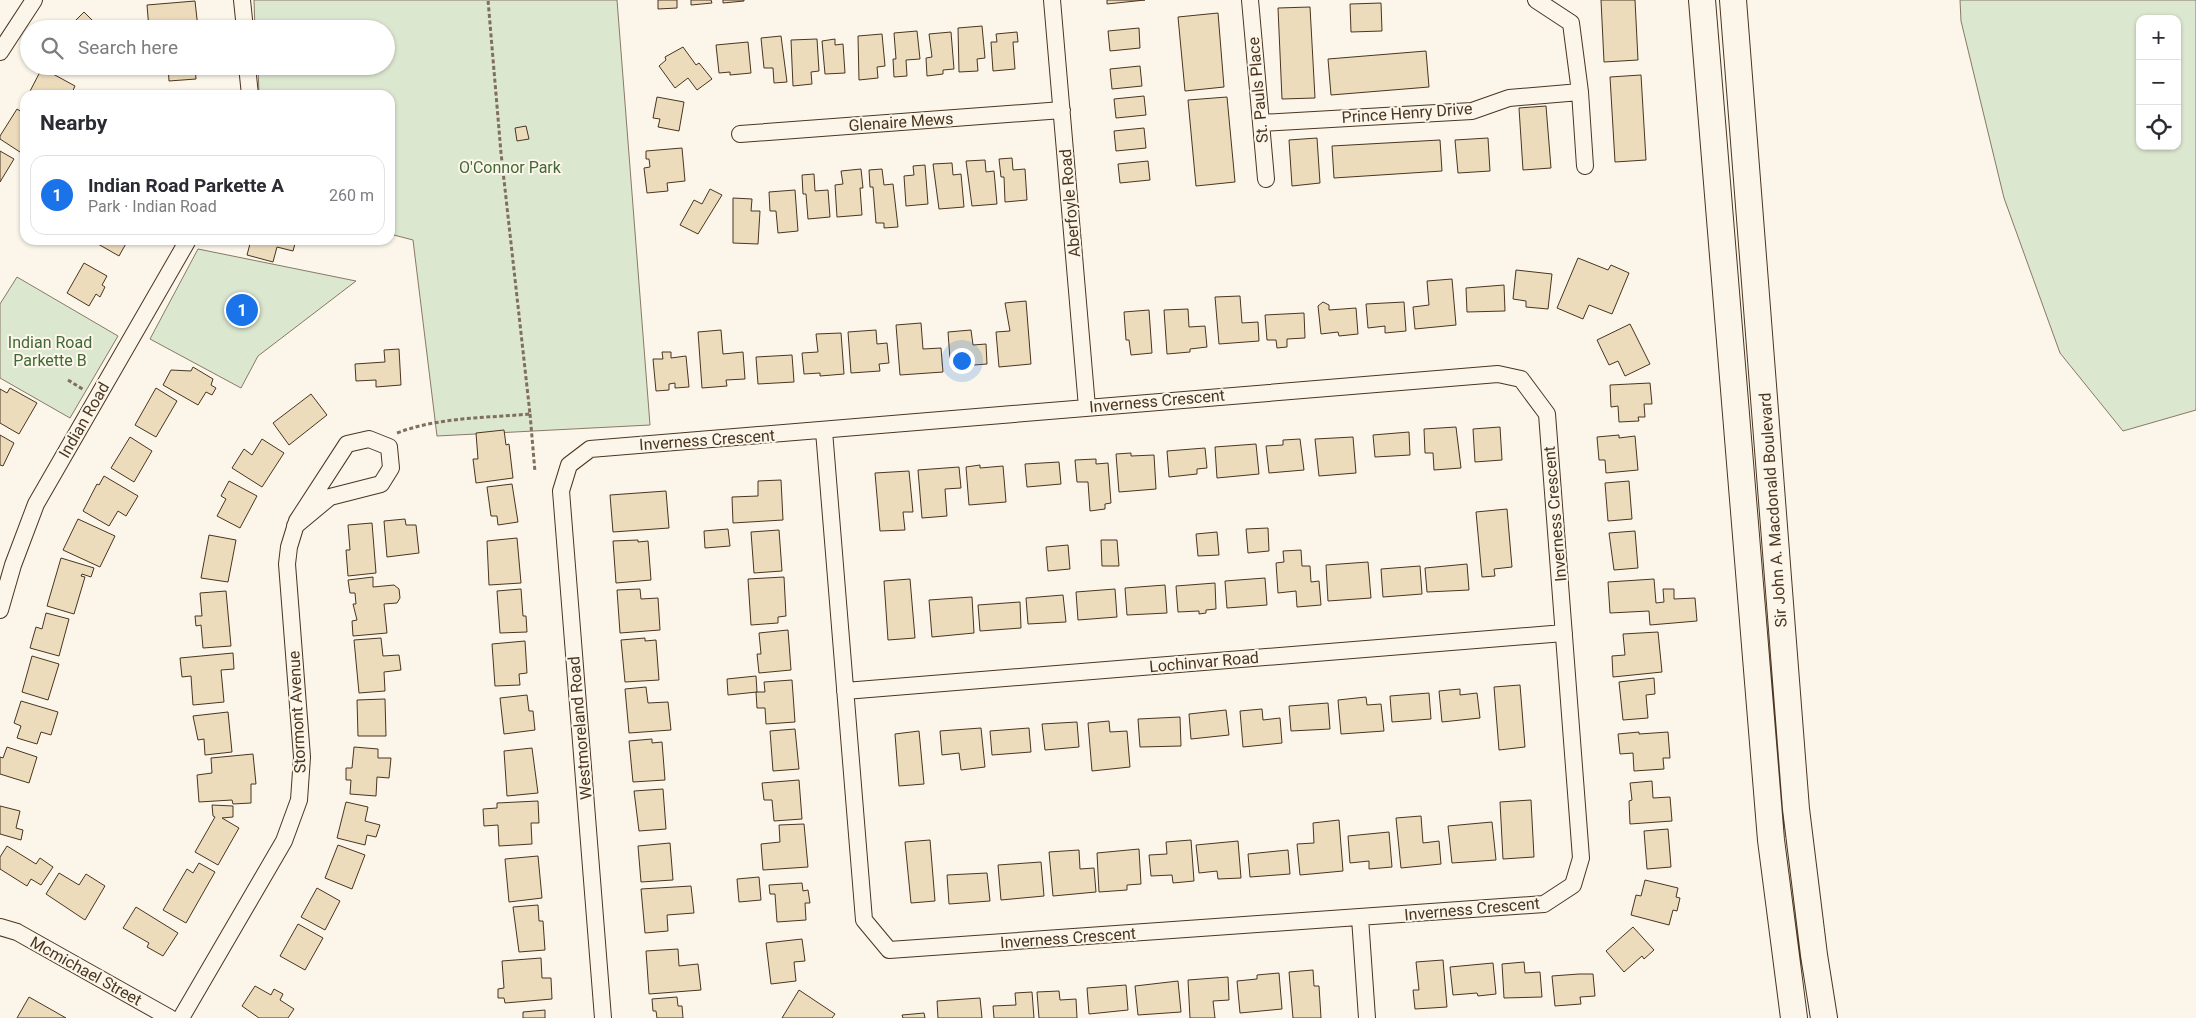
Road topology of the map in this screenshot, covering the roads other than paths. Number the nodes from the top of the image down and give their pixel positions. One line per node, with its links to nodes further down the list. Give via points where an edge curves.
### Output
1 (34, 0): 8 (street)
2 (242, 0): 9 (street)
3 (1052, 0): 15 (street, Aberfoyle Road)
4 (1250, 0): 16 (street, St. Pauls Place)
5 (1536, 0): 14 (street, via 1571,23)
6 (1702, 0): 35 (main road, Sir John A. Macdonald Boulevard, via 1771,840)
7 (1733, 0): 36 (main road, Sir John A. Macdonald Boulevard, via 1796,809)
8 (21, 20)
9 (244, 20)
10 (20, 21): 11 (street)
11 (0, 52)
12 (248, 75): 13 (street)
13 (249, 90)
14 (1580, 92): 16 (street, Prince Henry Drive, via 1509,98 1472,111); 18 (street)
15 (1062, 110): 17 (street, Glenaire Mews); 21 (street, Aberfoyle Road)
16 (1261, 122): 19 (street, St. Pauls Place)
17 (740, 134)
18 (1585, 166)
19 (1266, 180)
20 (185, 245): 25 (street, Indian Road, via 36,504)
21 (1087, 407): 22 (street, Inverness Crescent); 27 (street, Inverness Crescent, via 1498,374 1521,379 1547,414)
22 (824, 431): 23 (street, Inverness Crescent); 28 (street, Inverness Crescent)
23 (590, 449): 33 (street, Westmoreland Road, via 569,465 561,491)
24 (295, 526): 24 (street, Stormont Avenue, via 347,444 369,439 389,447 391,468 381,484 330,497); 32 (street, Stormont Avenue, via 287,564 302,757 298,800 284,841)
25 (6, 564): 26 (street, Indian Road)
26 (0, 610)
27 (1564, 633): 28 (street, Lochinvar Road); 29 (street, Inverness Crescent, via 1582,858 1574,886 1544,904)
28 (845, 691): 29 (street, Inverness Crescent, via 864,920 889,950)
29 (1360, 918): 34 (street)
30 (0, 927): 31 (street, Mcmichael Street, via 17,932)
31 (170, 1018)
32 (181, 1018)
33 (603, 1018)
34 (1367, 1018)
35 (1794, 1018)
36 (1824, 1018)

